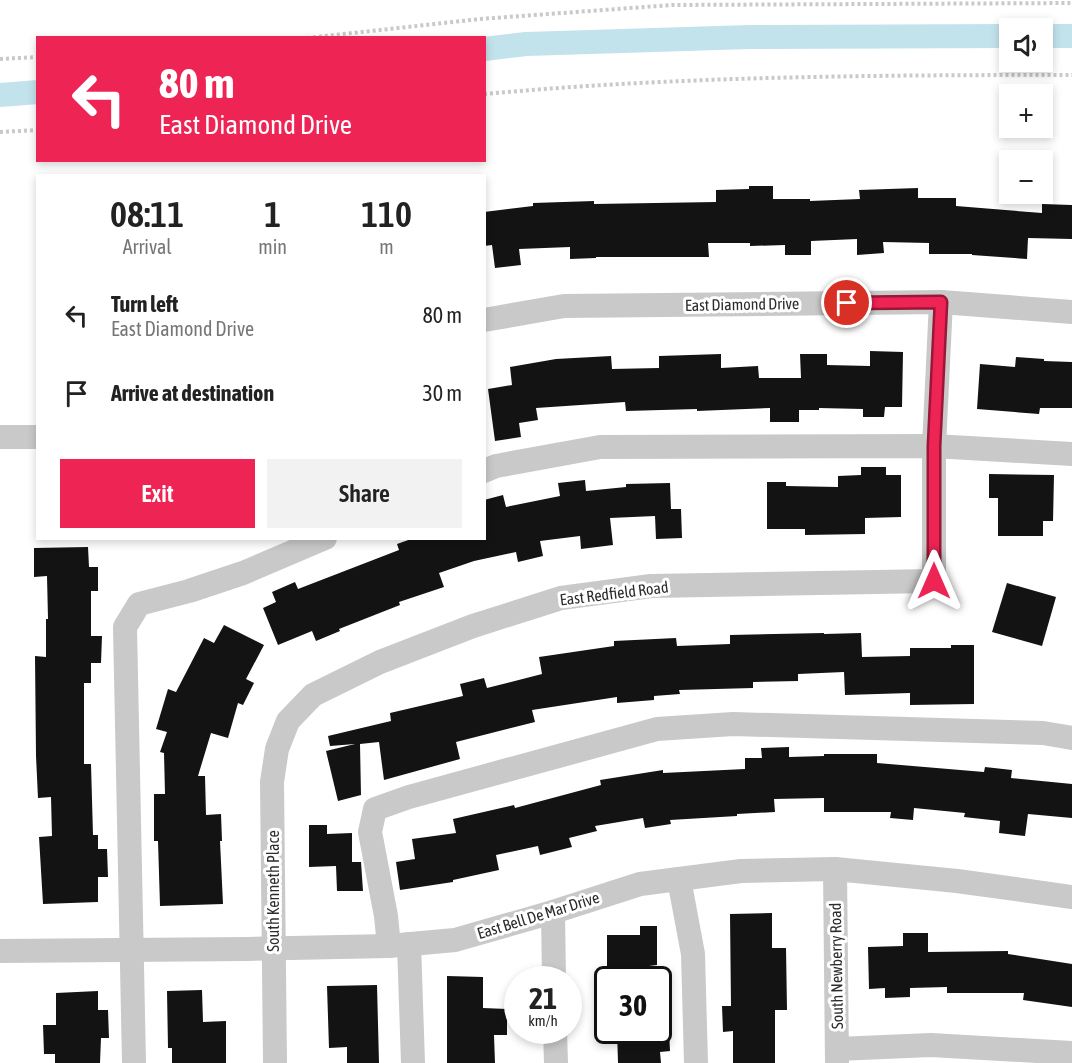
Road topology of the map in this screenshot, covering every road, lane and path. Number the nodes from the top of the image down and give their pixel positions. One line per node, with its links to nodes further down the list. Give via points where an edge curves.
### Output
1 (1072, 3): 2 (path, via 672,5 480,19)
2 (326, 36)
3 (36, 57): 4 (path)
4 (0, 59)
5 (1072, 75): 6 (path, via 666,81)
6 (486, 94)
7 (36, 130): 8 (path)
8 (0, 132)
9 (941, 302): 10 (street, East Diamond Drive); 11 (street, East Diamond Drive, via 564,306); 14 (street)
10 (1072, 312)
11 (486, 320)
12 (0, 437): 13 (street)
13 (36, 437)
14 (934, 446): 15 (street); 16 (street, via 600,447); 18 (street, East Redfield Road, via 934,581 651,586 561,598 380,662 313,695)
15 (1072, 454)
16 (486, 470)
17 (320, 540): 26 (street, via 243,573 139,604 125,627)
18 (288, 721): 25 (street, South Kenneth Place, via 277,749 272,782)
19 (1072, 738): 24 (street, via 1043,733 733,723 657,729 409,797 375,809 370,832 386,916)
20 (835, 869): 21 (street, East Bell De Mar Drive, via 741,871); 22 (street, East Bell De Mar Drive); 31 (street, South Newberry Road)
21 (679, 879): 23 (street, East Bell De Mar Drive, via 640,884); 36 (street, via 693,954)
22 (1072, 897)
23 (553, 912): 24 (street, East Bell De Mar Drive, via 455,940); 28 (street)
24 (399, 945): 25 (street, East Bell De Mar Drive); 34 (street)
25 (273, 948): 26 (street, East Bell De Mar Drive); 33 (street, South Kenneth Place)
26 (132, 949): 27 (street, East Bell De Mar Drive); 32 (street)
27 (0, 951)
28 (554, 966)
29 (555, 1044): 35 (street)
30 (1072, 1053): 31 (street, via 931,1045)
31 (837, 1056)
32 (134, 1063)
33 (276, 1063)
34 (413, 1063)
35 (556, 1063)
36 (696, 1063)

